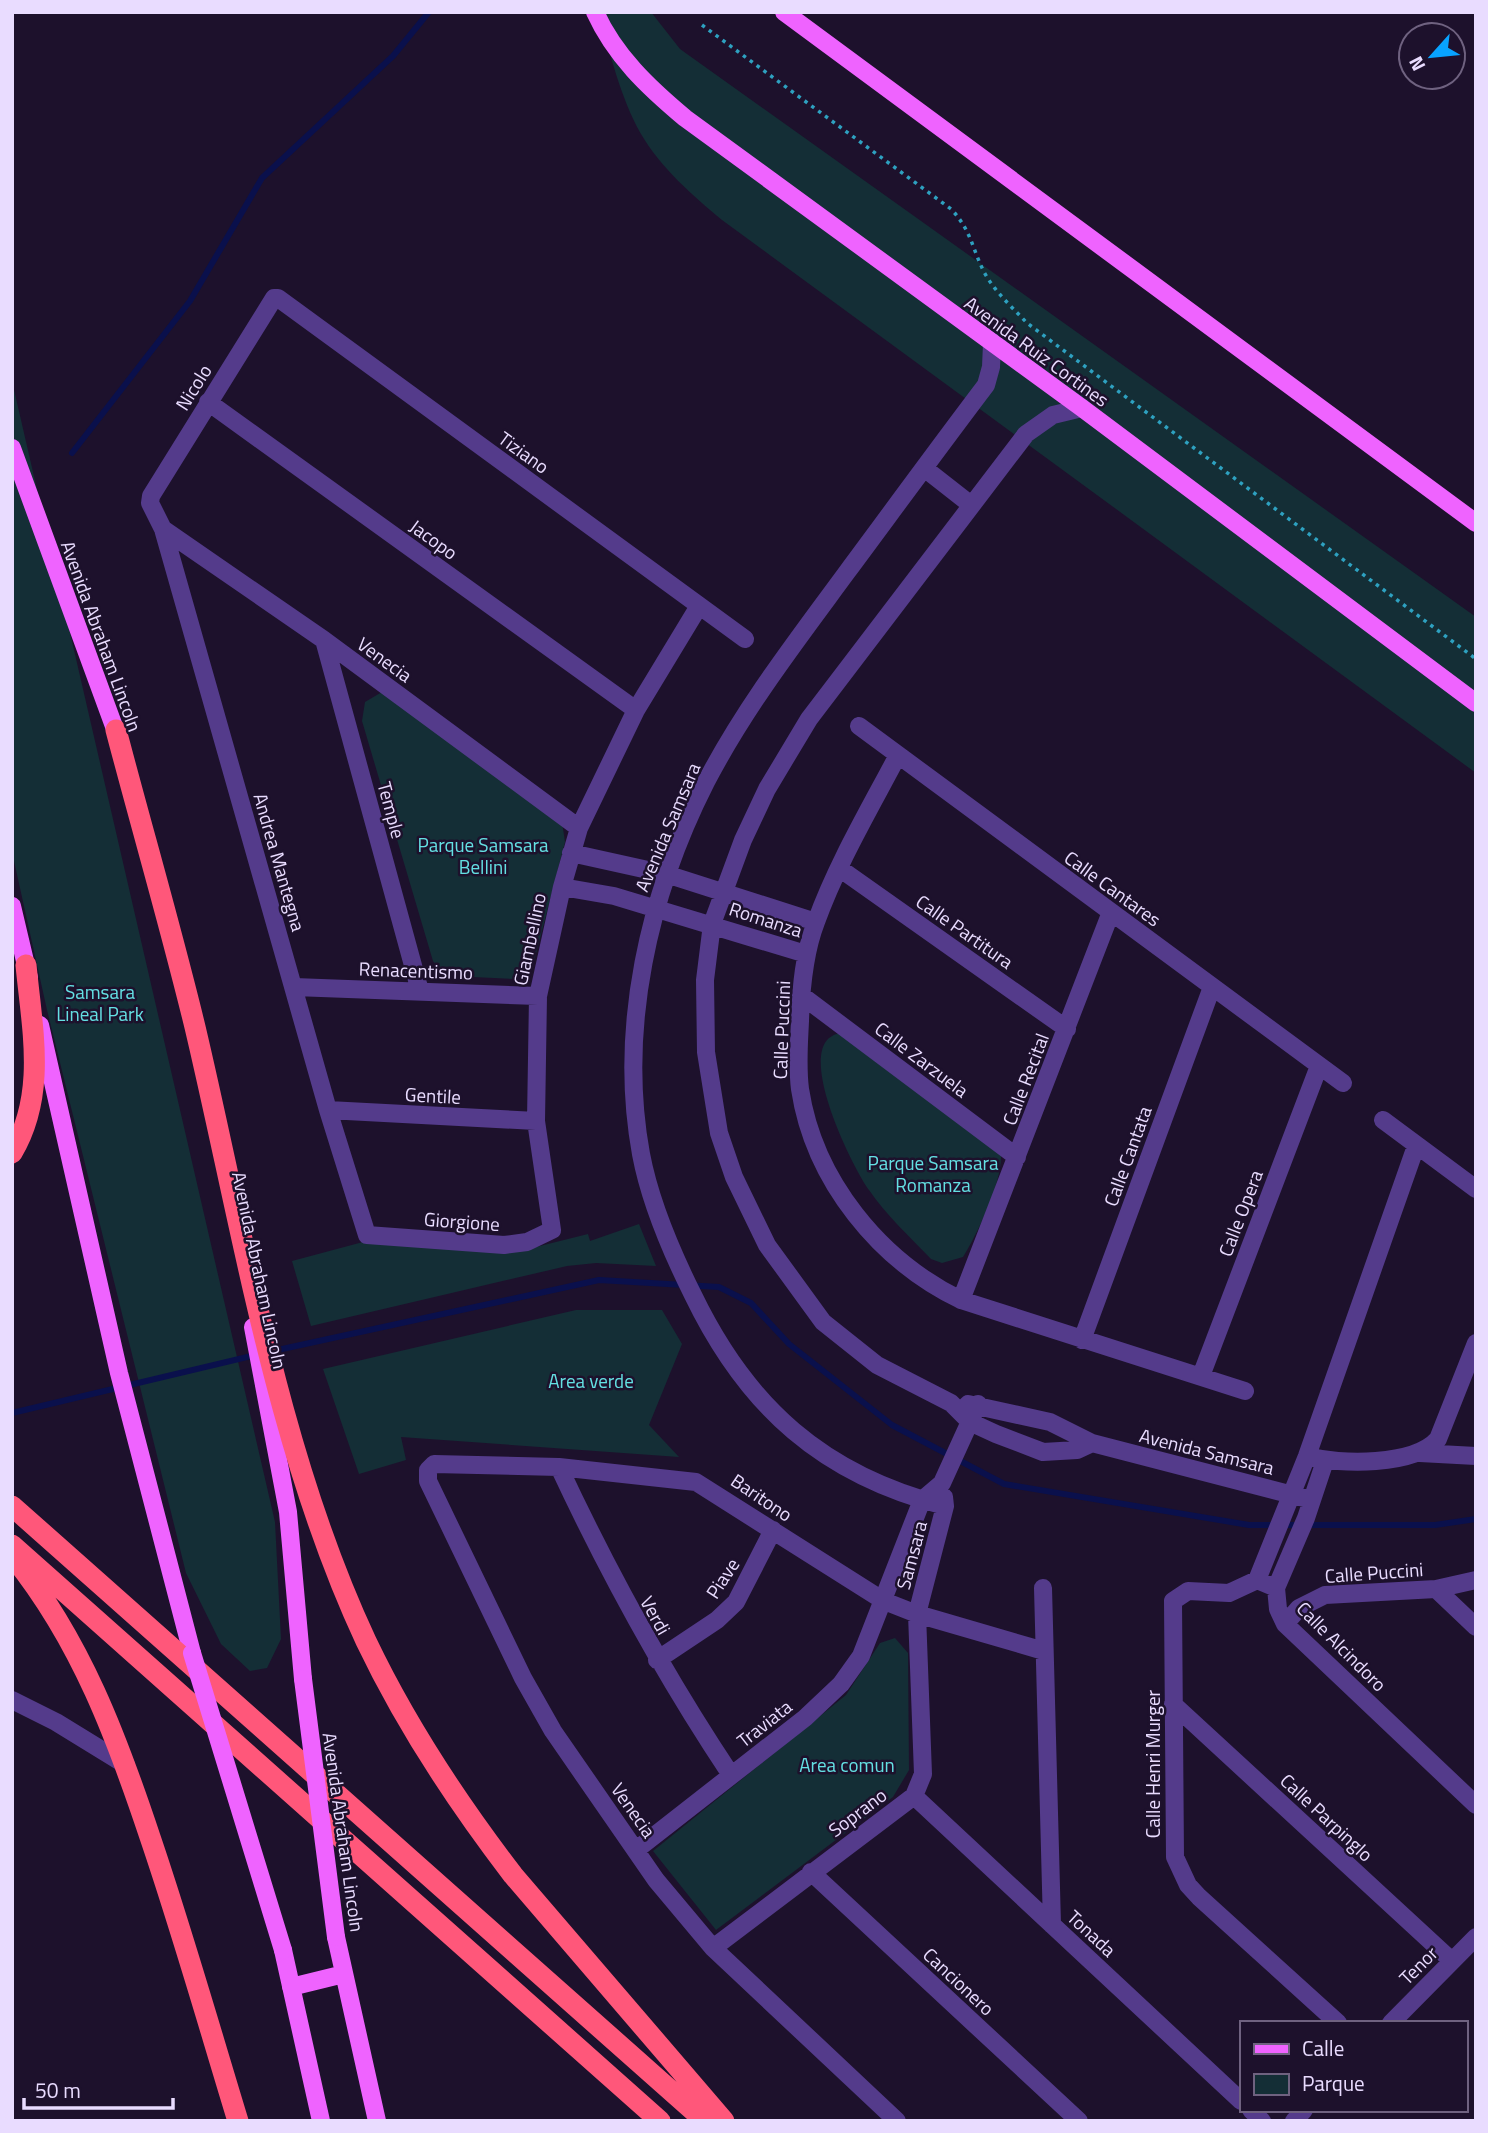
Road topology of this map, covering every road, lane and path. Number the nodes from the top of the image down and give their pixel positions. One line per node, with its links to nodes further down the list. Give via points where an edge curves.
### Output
1 (595, 12): 5 (main road, Avenida Ruiz Cortines, via 621,56 685,118)
2 (784, 12): 12 (main road)
3 (702, 25): 17 (path, via 951,209 971,235 993,286 1027,323)
4 (278, 298): 6 (street, Nicolo); 14 (street, Tiziano)
5 (992, 344): 7 (main road, Avenida Ruiz Cortines); 9 (street, Avenida Samsara, via 986,385)
6 (208, 402): 10 (street, Nicolo); 19 (street, Jacopo)
7 (1082, 408): 11 (street, Avenida Samsara, via 1053,415 1034,426); 18 (main road, Avenida Ruiz Cortines)
8 (12, 448): 21 (main road, Avenida Abraham Lincoln)
9 (924, 468): 11 (street); 26 (street, Avenida Samsara, via 768,679 706,782)
10 (150, 503): 13 (street, Andrea Mantegna)
11 (970, 505): 28 (street, Avenida Samsara, via 787,751)
12 (1476, 523)
13 (163, 529): 16 (street, Venecia); 36 (street, Andrea Mantegna)
14 (699, 606): 15 (street, Tiziano); 19 (street, Giambellino)
15 (745, 639)
16 (324, 640): 23 (street, Venecia); 38 (street, Temple)
17 (1476, 659)
18 (1476, 703)
19 (636, 710): 23 (street, Giambellino)
20 (859, 726): 22 (street, Calle Cantares)
21 (116, 730): 100 (main road, Avenida Abraham Lincoln, bridge, via 251,1316 288,1512 303,1679); 111 (highway, via 194,1025 274,1370 330,1553 366,1641 408,1720 482,1834)
22 (898, 755): 25 (street, Calle Puccini); 31 (street, Calle Cantares)
23 (579, 828): 24 (street, Giambellino)
24 (571, 853): 26 (street, Romanza); 27 (street, Giambellino)
25 (839, 868): 32 (street, Calle Puccini); 41 (street, Calle Partitura)
26 (666, 874): 28 (street, Romanza); 30 (street, Avenida Samsara)
27 (562, 887): 30 (street, Romanza, via 607,894); 40 (street, Giambellino)
28 (723, 892): 32 (street, Romanza); 33 (street, Avenida Samsara)
29 (12, 906): 35 (main road)
30 (655, 909): 33 (street, Romanza); 70 (street, Avenida Samsara, via 637,1019 636,1107 648,1180 690,1289 721,1349 775,1416 843,1467)
31 (1111, 912): 37 (street, Calle Cantares); 41 (street, Calle Recital)
32 (816, 922): 34 (street, Calle Puccini)
33 (712, 924): 34 (street, Romanza); 58 (street, Avenida Samsara, via 705,980 708,1064 719,1133 750,1213 786,1275 823,1322 877,1365)
34 (806, 954): 39 (street, Calle Puccini)
35 (26, 965): 48 (highway, via 36,1068 26,1131); 101 (main road, bridge, via 156,1519)
36 (294, 987): 38 (street, Renacentismo); 44 (street, Andrea Mantegna)
37 (1212, 987): 42 (street, Calle Cantares); 54 (street, Calle Cantata)
38 (420, 990): 40 (street, Renacentismo)
39 (801, 995): 49 (street, Calle Zarzuela); 53 (street, Calle Puccini, via 800,1088 817,1147 832,1177 884,1248 930,1285)
40 (538, 996): 46 (street, Giambellino)
41 (1067, 1029): 49 (street, Calle Recital)
42 (1319, 1066): 43 (street, Calle Cantares); 56 (street, Calle Opera)
43 (1343, 1083)
44 (328, 1110): 46 (street, Gentile); 52 (street, Andrea Mantegna)
45 (1383, 1119): 47 (street)
46 (536, 1121): 51 (street, Giambellino)
47 (1416, 1146): 50 (street); 63 (street)
48 (12, 1153)
49 (1017, 1157): 53 (street, Calle Recital)
50 (1476, 1189)
51 (553, 1229): 52 (street, Giorgione, via 527,1242 504,1245)
52 (366, 1233)
53 (961, 1300): 54 (street, Calle Puccini)
54 (1082, 1340): 56 (street, Calle Puccini)
55 (1476, 1343): 62 (street, via 1438,1439)
56 (1201, 1376): 57 (street, Calle Puccini)
57 (1245, 1391)
58 (951, 1403): 59 (street, Avenida Samsara); 60 (street, Avenida Samsara)
59 (978, 1404): 60 (street); 61 (street, Avenida Samsara, via 1050,1422)
60 (970, 1422): 61 (street, Avenida Samsara, via 1044,1452 1060,1453); 68 (street)
61 (1092, 1443): 69 (street, Avenida Samsara)
62 (1420, 1453): 64 (street); 65 (street, via 1406,1458)
63 (1307, 1456): 65 (street); 69 (street)
64 (1476, 1456)
65 (1325, 1461): 71 (street)
66 (434, 1464): 67 (street, Baritono); 94 (street, Venecia, via 428,1470 428,1481 523,1678 553,1731)
67 (559, 1467): 74 (street, Baritono, via 696,1482); 87 (street, Verdi)
68 (942, 1483): 70 (street); 73 (street)
69 (1290, 1494): 71 (street, Avenida Samsara); 77 (street)
70 (922, 1500): 73 (street, Avenida Samsara); 82 (street, Samsara)
71 (1312, 1500): 80 (street)
72 (12, 1506): 110 (highway)
73 (945, 1506): 83 (street, Samsara)
74 (773, 1530): 82 (street, Baritono); 87 (street, Piave, via 736,1602 718,1620)
75 (12, 1545): 105 (highway)
76 (12, 1557): 90 (highway, via 46,1603 97,1690)
77 (1257, 1580): 80 (street); 89 (street, Calle Henri Murger, via 1229,1593 1184,1592 1171,1604)
78 (1476, 1580): 81 (street, Calle Puccini)
79 (1043, 1588): 86 (street)
80 (1276, 1588): 84 (street, Calle Alcindoro, via 1278,1609)
81 (1436, 1588): 84 (street, Calle Puccini, via 1325,1595 1299,1608); 85 (street)
82 (884, 1601): 83 (street, Baritono); 91 (street, Traviata, via 861,1656 841,1684)
83 (917, 1614): 86 (street, Baritono); 92 (street, Soprano, via 923,1774)
84 (1286, 1624): 93 (street, Calle Alcindoro)
85 (1476, 1627)
86 (1044, 1651): 96 (street)
87 (657, 1660): 91 (street, Verdi)
88 (12, 1700): 90 (street, via 57,1721)
89 (1172, 1704): 99 (street, Calle Parpinglo); 102 (street, Calle Henri Murger, via 1172,1842 1181,1873 1199,1897)
90 (126, 1765): 106 (highway)
91 (730, 1775): 94 (street, Traviata)
92 (914, 1796): 95 (street, Soprano); 96 (street, Tonada)
93 (1476, 1805)
94 (636, 1850): 98 (street, Venecia)
95 (811, 1872): 98 (street, Soprano); 113 (street, Cancionero)
96 (1052, 1925): 104 (street, Tonada)
97 (1476, 1937): 99 (street, Tenor)
98 (713, 1948): 112 (street, Venecia)
99 (1452, 1961): 103 (street, Tenor)
100 (344, 1974): 101 (main road); 108 (main road, Avenida Abraham Lincoln)
101 (291, 1987): 107 (main road)
102 (1336, 2021)
103 (1393, 2021)
104 (1240, 2100)
105 (642, 2113): 109 (highway)
106 (238, 2121)
107 (321, 2121)
108 (377, 2121)
109 (660, 2121)
110 (705, 2121)
111 (724, 2121)
112 (897, 2121)
113 (1079, 2121)

